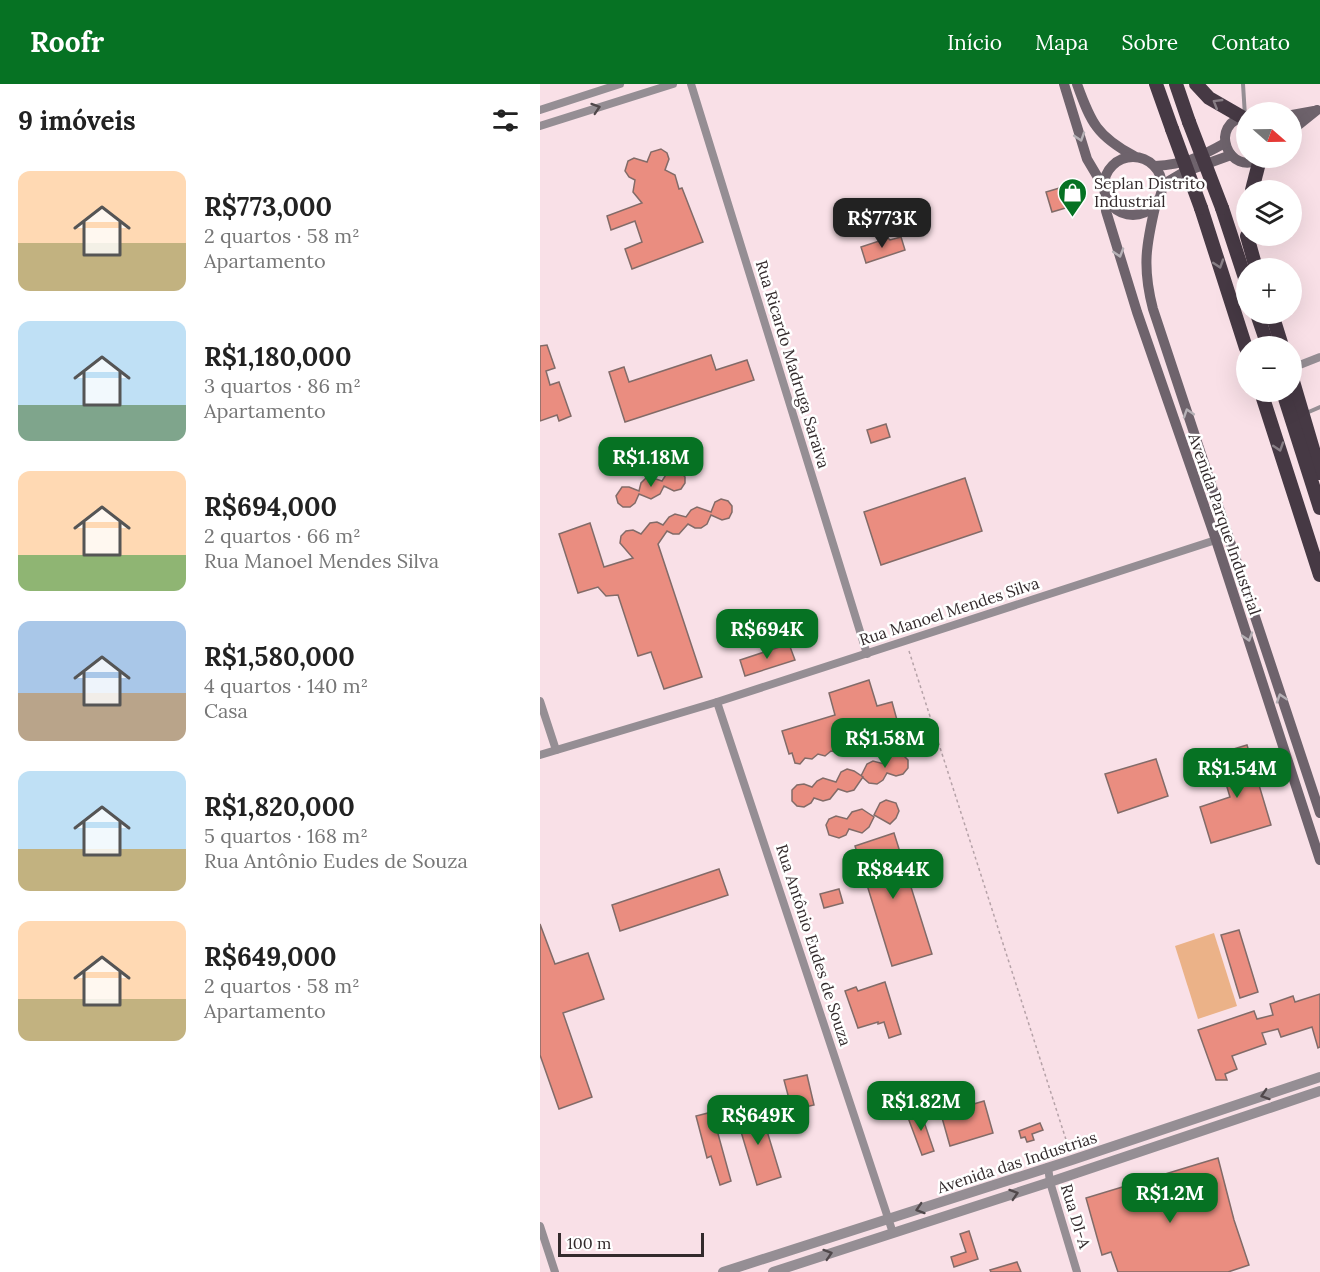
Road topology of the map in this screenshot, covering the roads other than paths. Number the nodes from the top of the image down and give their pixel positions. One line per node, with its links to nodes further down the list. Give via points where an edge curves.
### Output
1 (620, 84): 11 (street)
2 (673, 84): 17 (street, one-way to 2)
3 (691, 84): 42 (street, Rua Ricardo Madruga Saraiva)
4 (1064, 84): 24 (main road, Avenida Parque Industrial, one-way to 24, via 1087,159)
5 (1077, 84): 20 (main road, via 1096,129)
6 (1156, 84): 27 (highway, one-way to 27, bridge)
7 (1176, 84): 26 (highway, bridge)
8 (1196, 84): 13 (highway, one-way to 8, via 1209,98)
9 (1243, 84): 10 (lane)
10 (1244, 102)
11 (540, 110)
12 (1318, 110): 14 (main road); 16 (main road)
13 (1236, 113)
14 (1302, 113)
15 (1236, 121): 18 (main road, via 1227,130)
16 (1302, 122)
17 (540, 126)
18 (1225, 143): 19 (main road); 22 (main road, via 1198,159)
19 (1231, 155): 21 (main road); 23 (main road, via 1184,172)
20 (1135, 156): 22 (main road); 24 (main road, via 1116,161 1105,177)
21 (1236, 158)
22 (1155, 166): 23 (main road)
23 (1162, 185): 25 (main road)
24 (1104, 191): 25 (main road, via 1116,210 1124,214 1142,214); 29 (main road, Avenida Parque Industrial, one-way to 29, via 1106,211)
25 (1156, 203): 28 (main road, Avenida Parque Industrial, via 1145,254 1146,284)
26 (1238, 258)
27 (1242, 336)
28 (1166, 346): 29 (main road); 39 (main road, Avenida Parque Industrial, one-way to 28)
29 (1150, 351): 40 (main road, Avenida Parque Industrial)
30 (1320, 357): 31 (street)
31 (1302, 364)
32 (1263, 402): 41 (highway, one-way to 41)
33 (1286, 402): 38 (highway)
34 (1298, 402): 36 (highway)
35 (1320, 407): 36 (lane)
36 (1302, 415): 37 (highway)
37 (1320, 473)
38 (1320, 508)
39 (1228, 536): 40 (street, Rua Manoel Mendes Silva); 45 (main road, Avenida Parque Industrial, one-way to 39)
40 (1216, 540): 42 (street, Rua Manoel Mendes Silva); 46 (main road, Avenida Parque Industrial, one-way to 46)
41 (1320, 575)
42 (867, 654): 44 (street, Rua Manoel Mendes Silva)
43 (540, 701): 47 (street)
44 (717, 702): 47 (street, Rua Manoel Mendes Silva); 57 (street, Rua Antônio Eudes de Souza)
45 (1289, 721): 46 (main road); 49 (main road, Avenida Parque Industrial)
46 (1276, 726): 50 (main road, Avenida Parque Industrial)
47 (556, 750): 48 (street, Rua Manoel Mendes Silva)
48 (540, 755)
49 (1320, 813)
50 (1320, 860)
51 (1320, 1077): 53 (street, Avenida das Industrias, one-way to 53)
52 (1320, 1091): 54 (street, Avenida das Industrias)
53 (1213, 1112): 54 (street); 55 (street, Avenida das Industrias)
54 (1215, 1126): 56 (street, Avenida das Industrias)
55 (1048, 1167): 56 (street, Rua DI-A); 57 (street, Avenida das Industrias, one-way to 57)
56 (1050, 1182): 59 (street, Avenida das Industrias, one-way to 56); 63 (street, Rua DI-A)
57 (889, 1219): 59 (street, Rua Antônio Eudes de Souza); 61 (street, Avenida das Industrias)
58 (540, 1226): 60 (street)
59 (893, 1233): 62 (street, Avenida das Industrias, one-way to 59)
60 (555, 1272)
61 (725, 1272)
62 (773, 1272)
63 (1077, 1272)

